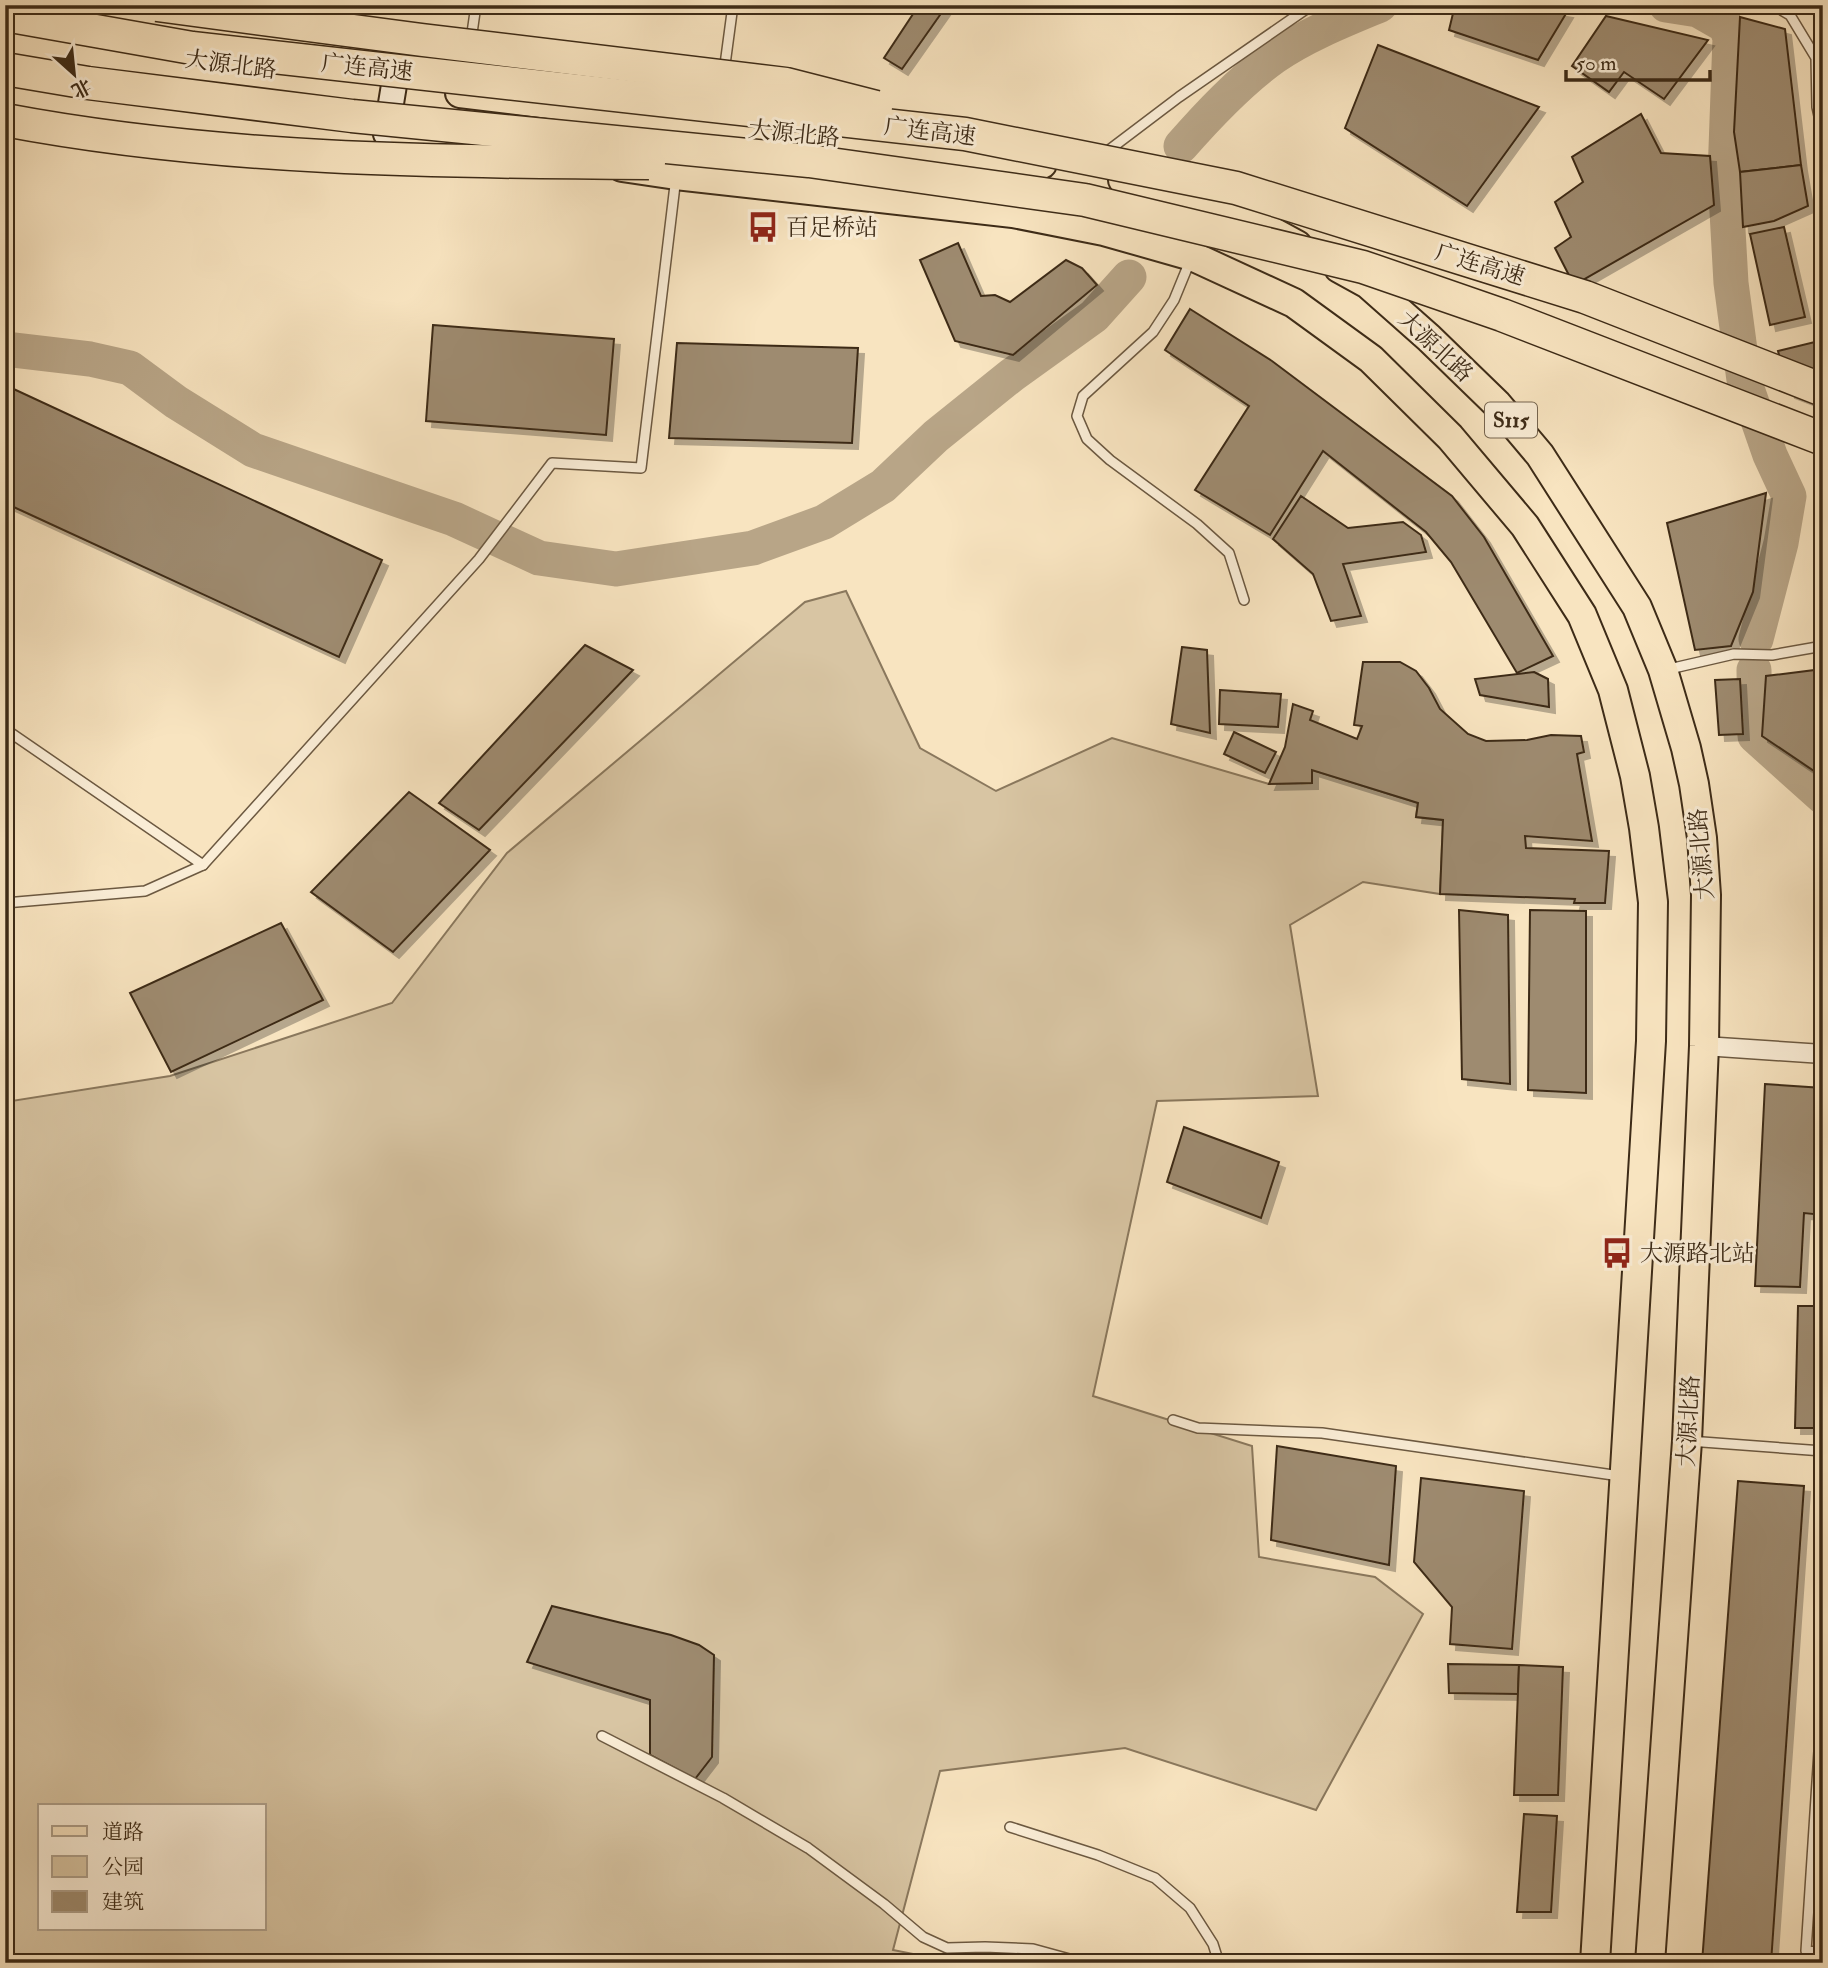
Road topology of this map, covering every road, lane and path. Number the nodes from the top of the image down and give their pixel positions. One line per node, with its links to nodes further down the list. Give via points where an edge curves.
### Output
1 (157, 5): 16 (highway, bridge, via 786,84)
2 (475, 5): 12 (lane)
3 (733, 5): 11 (lane)
4 (1312, 5): 18 (lane)
5 (1773, 5): 15 (lane, via 1790,15 1816,58)
6 (5, 15): 16 (highway, 广连高速, bridge, via 192,48 965,134)
7 (5, 31): 10 (main road, 大源北路 / S115)
8 (5, 69): 17 (highway, 广连高速, bridge, via 352,116)
9 (5, 84): 14 (main road, 大源北路 / S115)
10 (394, 85): 12 (main road, 大源北路 / S115); 14 (street)
11 (722, 85)
12 (460, 115): 14 (main road, 大源北路 / S115); 18 (main road, 大源北路 / S115, via 719,112 880,142); 19 (main road, 大源北路 / S115)
13 (5, 120): 17 (highway, bridge, via 242,151 522,162)
14 (386, 134)
15 (1823, 134)
16 (1033, 147): 21 (highway, 广连高速, bridge, via 1236,188 1585,297)
17 (830, 164): 22 (highway, 广连高速, bridge, via 1085,200 1363,267 1502,315)
18 (1082, 171): 25 (main road, 大源北路 / S115, via 1189,195 1243,216 1368,284 1488,395 1540,455 1637,607)
19 (676, 175): 20 (main road, 大源北路 / S115, via 1013,213 1104,231); 27 (lane, via 641,468 552,463 479,559)
20 (1192, 256): 23 (lane, via 1174,300 1153,332 1083,396 1077,416 1087,439 1110,460 1229,553); 34 (main road, 大源北路 / S115, via 1294,303 1371,359 1450,437 1525,526 1582,615 1613,690 1635,776 1653,902 1651,1041)
21 (1823, 390)
22 (1823, 439)
23 (1244, 600)
24 (1823, 646): 25 (lane, via 1772,655 1734,654)
25 (1663, 670): 29 (main road, 大源北路 / S115, via 1686,748 1702,838)
26 (5, 729): 27 (lane)
27 (203, 865): 28 (lane, via 145,891)
28 (5, 903)
29 (1704, 1046): 30 (street); 32 (main road, 大源北路 / S115)
30 (1823, 1054)
31 (1173, 1420): 34 (lane, via 1198,1428 1322,1433)
32 (1687, 1441): 33 (lane); 42 (main road, 大源北路 / S115)
33 (1823, 1451)
34 (1625, 1477): 41 (main road, 大源北路 / S115)
35 (1823, 1690): 38 (lane, via 1806,1951)
36 (602, 1736): 39 (lane, via 723,1797 808,1848 923,1937 947,1948 1033,1949)
37 (1010, 1827): 40 (lane, via 1154,1878 1190,1908 1213,1944)
38 (1823, 1952)
39 (1084, 1963)
40 (1219, 1963)
41 (1595, 1963)
42 (1650, 1963)

